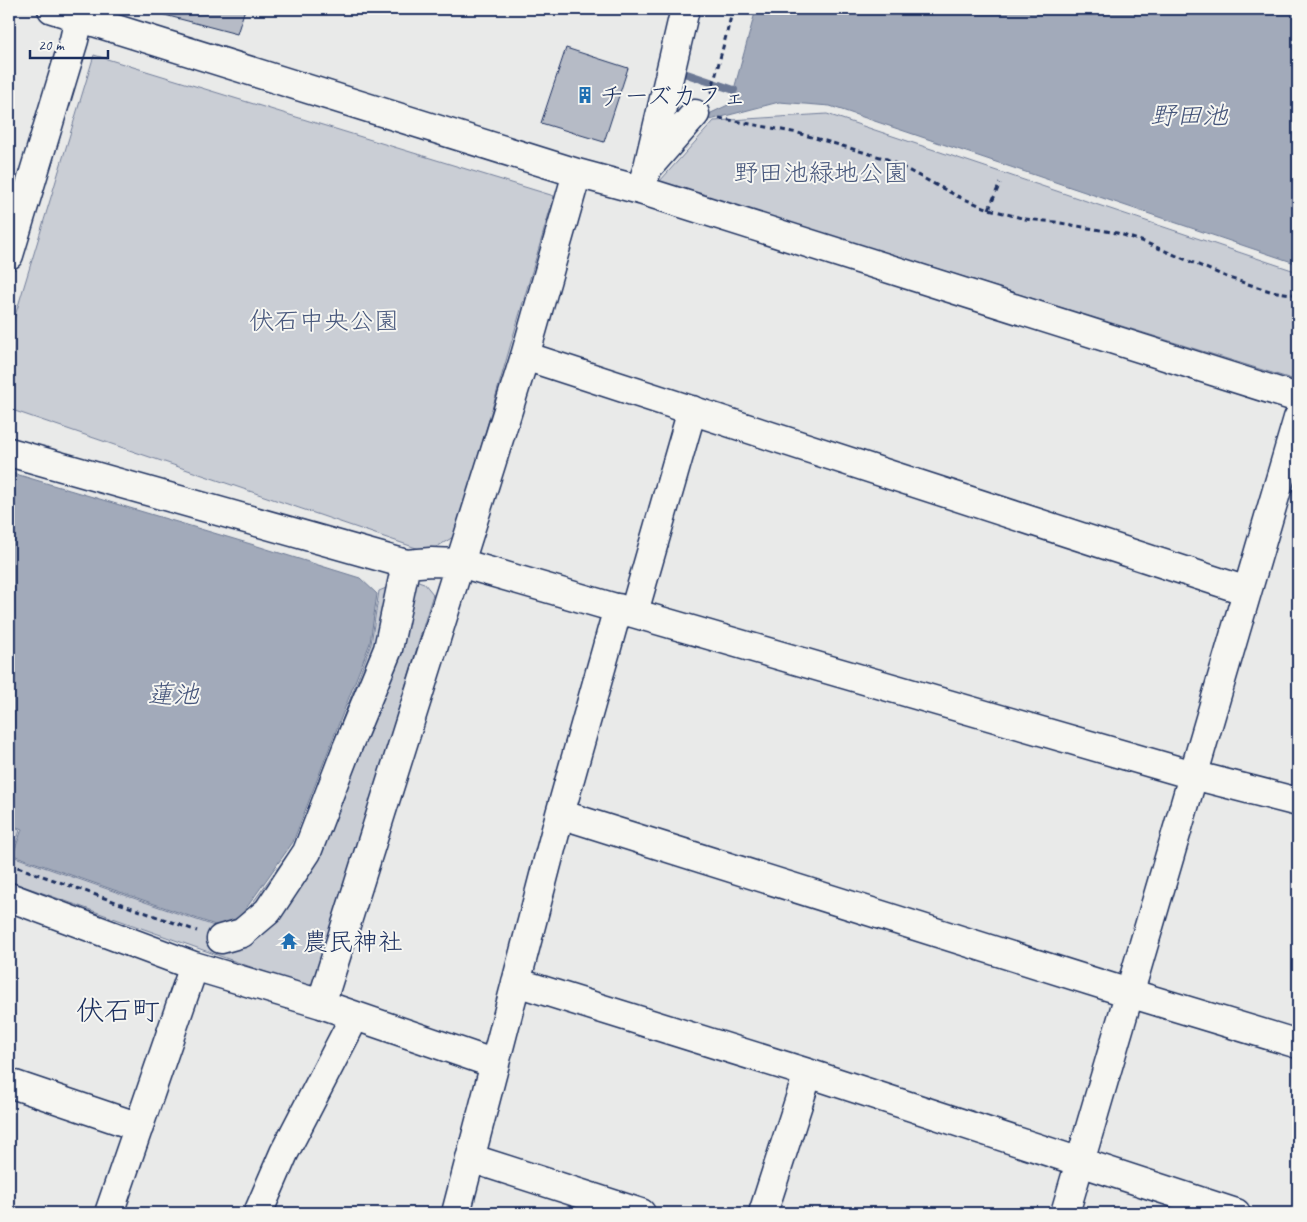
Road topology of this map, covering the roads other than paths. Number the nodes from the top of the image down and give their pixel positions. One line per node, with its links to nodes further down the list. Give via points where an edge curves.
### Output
1 (52, 9): 3 (street)
2 (685, 9): 6 (street)
3 (80, 13): 5 (street); 7 (street)
4 (695, 114): 6 (street)
5 (577, 173): 6 (street); 8 (street)
6 (644, 178): 9 (street)
7 (9, 255)
8 (524, 356): 10 (street); 13 (street)
9 (1298, 398)
10 (692, 410): 15 (street); 16 (street)
11 (1298, 418): 15 (street)
12 (9, 452): 14 (street)
13 (460, 563): 14 (street); 16 (street); 25 (street)
14 (406, 564): 21 (street, via 388,649 307,852 268,911 242,933)
15 (1247, 591): 17 (street)
16 (626, 610): 17 (street); 19 (street)
17 (1193, 775): 18 (street); 24 (street)
18 (1298, 802)
19 (560, 814): 23 (street); 24 (street)
20 (9, 897): 22 (street)
21 (209, 935)
22 (194, 966): 25 (street); 31 (street)
23 (516, 982): 28 (street); 29 (street)
24 (1129, 993): 27 (street); 33 (street)
25 (321, 1004): 26 (street)
26 (355, 1016): 28 (street); 35 (street, via 284,1154)
27 (1298, 1044)
28 (495, 1064): 32 (street)
29 (808, 1073): 33 (street); 38 (street)
30 (9, 1083): 31 (street)
31 (139, 1127): 34 (street)
32 (470, 1158): 36 (street); 37 (street)
33 (1080, 1162): 39 (street); 40 (street)
34 (109, 1213)
35 (258, 1213)
36 (456, 1213)
37 (641, 1213)
38 (763, 1213)
39 (1065, 1213)
40 (1236, 1213)

